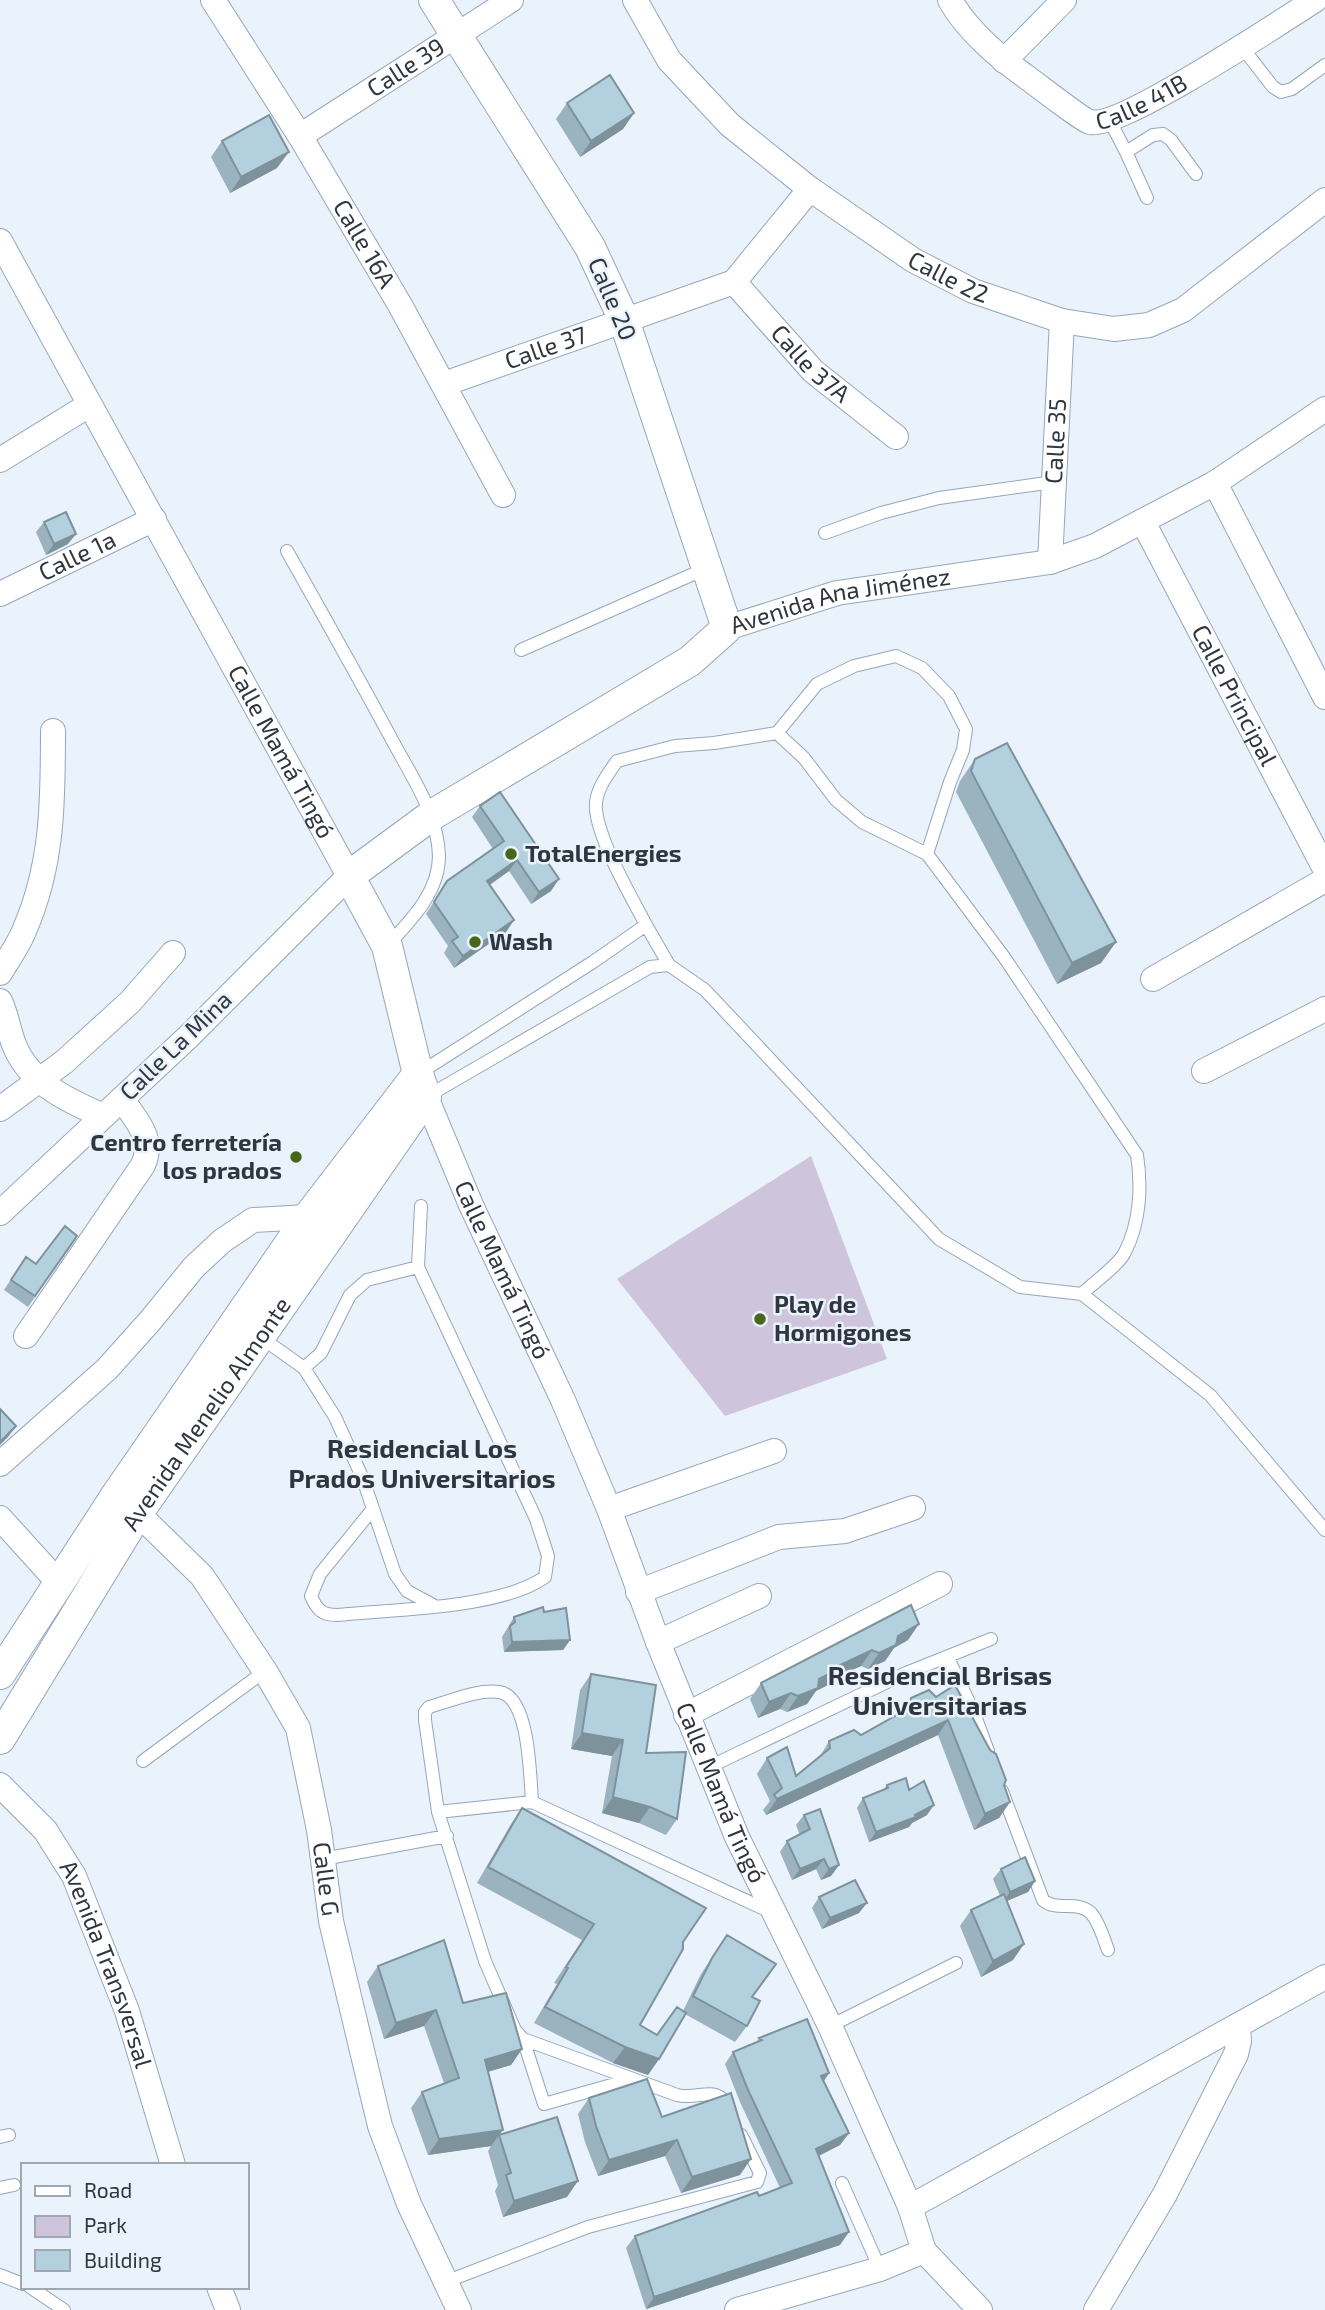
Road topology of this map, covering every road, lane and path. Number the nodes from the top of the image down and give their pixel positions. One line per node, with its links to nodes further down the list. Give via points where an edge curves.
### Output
1 (213, 0): 13 (street, Calle 16A)
2 (434, 0): 8 (street, Calle 20)
3 (511, 0): 8 (street, Calle 39)
4 (635, 0): 16 (street, Calle 22, via 669,60 730,125)
5 (950, 0): 10 (street, Calle 41B, via 958,15)
6 (1064, 0): 10 (street)
7 (1315, 0): 9 (street, Calle 41B)
8 (456, 35): 13 (street, Calle 39); 21 (street, Calle 20, via 590,247)
9 (1242, 47): 11 (lane, via 1281,92); 12 (street, Calle 41B)
10 (1004, 61): 12 (street, Calle 41B, via 1090,122)
11 (1325, 65)
12 (1110, 121): 14 (lane)
13 (300, 136): 23 (street, Calle 16A)
14 (1126, 152): 15 (lane, via 1163,134); 17 (lane)
15 (1196, 174)
16 (810, 189): 20 (street); 22 (street, Calle 22, via 913,260 973,291)
17 (1147, 198)
18 (1325, 200): 22 (street, Calle 22, via 1183,310 1149,325 1114,329)
19 (4, 257): 24 (street, Calle Mamá Tingó)
20 (734, 282): 21 (street, Calle 37); 26 (street, Calle 37A, via 813,371)
21 (624, 320): 23 (street, Calle 37); 36 (street, Calle 20)
22 (1062, 321): 28 (street, Calle 35)
23 (444, 384): 30 (street, Calle 16A)
24 (89, 405): 27 (street); 31 (street, Calle Mamá Tingó)
25 (1325, 409): 29 (street, Avenida Ana Jiménez)
26 (896, 437)
27 (0, 460)
28 (1054, 482): 33 (lane, via 939,498); 35 (street, Calle 35)
29 (1215, 483): 32 (street, Avenida Ana Jiménez); 40 (street)
30 (503, 495)
31 (154, 519): 37 (street, Calle 1a); 46 (street, Calle Mamá Tingó)
32 (1143, 522): 35 (street, Avenida Ana Jiménez); 45 (street, Calle Principal)
33 (825, 533)
34 (287, 551): 43 (lane)
35 (1050, 562): 38 (street, Avenida Ana Jiménez, via 837,593)
36 (707, 568): 38 (street, Calle 20); 39 (lane)
37 (0, 594)
38 (727, 628): 43 (street, Avenida Ana Jiménez, via 662,679)
39 (521, 650)
40 (1325, 697)
41 (53, 731): 52 (street, via 48,856 23,934)
42 (777, 733): 44 (lane, via 804,758 836,800 862,822); 44 (lane, via 817,684 854,666 896,656 922,668 949,696 966,729); 48 (lane, via 675,746 617,761 601,783 595,808 604,838)
43 (432, 815): 46 (street, Avenida Ana Jiménez); 49 (lane, via 439,856 435,880 418,913)
44 (927, 854): 66 (lane, via 1004,957 1137,1155 1141,1181 1125,1254)
45 (1325, 869)
46 (349, 876): 49 (street, Calle Mamá Tingó); 59 (street, Calle La Mina)
47 (1325, 880): 53 (street)
48 (646, 925): 51 (lane); 58 (lane)
49 (387, 946): 58 (street, Calle Mamá Tingó)
50 (173, 953): 57 (street, via 130,1002)
51 (669, 965): 58 (lane, via 650,967); 66 (lane, via 705,990 939,1239 1020,1287)
52 (0, 973)
53 (1153, 979)
54 (0, 1001): 57 (street, via 15,1048)
55 (1325, 1009): 56 (street)
56 (1204, 1070)
57 (41, 1080): 60 (street); 61 (street)
58 (422, 1086): 64 (street, Avenida Menelio Almonte); 68 (street, Avenida Menelio Almonte); 74 (street, Calle Mamá Tingó)
59 (122, 1099): 61 (street, Calle La Mina); 67 (street, via 148,1141 149,1152)
60 (0, 1109)
61 (103, 1115): 63 (street, Calle La Mina)
62 (421, 1206): 65 (lane)
63 (0, 1213)
64 (307, 1217): 71 (street, via 253,1220 222,1241 194,1266 107,1369); 72 (street, Avenida Menelio Almonte)
65 (418, 1267): 69 (lane, via 367,1280 350,1295 321,1353); 82 (lane, via 536,1519 548,1556 545,1577 533,1585 460,1604)
66 (1082, 1294): 77 (lane, via 1210,1395)
67 (26, 1336)
68 (259, 1336): 69 (lane); 72 (street, Avenida Menelio Almonte)
69 (304, 1368): 75 (lane, via 335,1417)
70 (774, 1451): 74 (street)
71 (0, 1464)
72 (128, 1503): 78 (street, Avenida Menelio Almonte); 86 (street, Calle G, via 202,1576); 89 (street, Avenida Menelio Almonte)
73 (913, 1508): 80 (street, via 845,1531 779,1536)
74 (609, 1509): 80 (street, Calle Mamá Tingó)
75 (372, 1510): 82 (lane, via 395,1574 407,1591); 82 (lane, via 320,1574 311,1596 315,1606 322,1613 337,1615)
76 (0, 1518): 78 (street)
77 (1325, 1530)
78 (58, 1583): 87 (street, Avenida Menelio Almonte)
79 (940, 1584): 88 (street)
80 (638, 1592): 84 (street, Calle Mamá Tingó)
81 (759, 1596): 84 (street)
82 (434, 1605)
83 (991, 1639): 85 (lane)
84 (658, 1642): 88 (street, Calle Mamá Tingó)
85 (948, 1658): 91 (lane, via 906,1673); 98 (lane, via 974,1713 1043,1900 1088,1911)
86 (265, 1671): 90 (lane); 96 (street, Calle G, via 298,1728)
87 (0, 1674)
88 (686, 1715): 91 (street, Calle Mamá Tingó)
89 (0, 1739)
90 (143, 1761)
91 (709, 1767): 97 (street, Calle Mamá Tingó, via 737,1837)
92 (0, 1785): 105 (street, Avenida Transversal, via 45,1830 74,1876 127,2011)
93 (532, 1802): 94 (lane); 94 (lane, via 524,1726 516,1705 502,1692 485,1692 429,1707 425,1713); 97 (lane)
94 (438, 1812): 95 (lane)
95 (447, 1836): 96 (lane); 103 (lane, via 485,1961)
96 (323, 1859): 113 (street, Calle G, via 331,1922 380,2126)
97 (776, 1914): 101 (street, Calle Mamá Tingó)
98 (1108, 1950)
99 (956, 1963): 101 (lane)
100 (1325, 1977): 102 (street)
101 (830, 2026): 109 (street, Calle Mamá Tingó)
102 (1238, 2026): 109 (street); 122 (street, via 1236,2054 1165,2194)
103 (523, 2039): 104 (lane); 104 (lane, via 544,2104)
104 (634, 2079): 113 (lane, via 685,2097 713,2093 724,2098 760,2174 757,2182 588,2227)
105 (172, 2163)
106 (842, 2183): 111 (lane)
107 (14, 2185): 108 (lane)
108 (0, 2188)
109 (910, 2207): 110 (street, Calle Mamá Tingó)
110 (924, 2251): 111 (street); 121 (street, Calle Mamá Tingó)
111 (880, 2269): 120 (street)
112 (0, 2275): 114 (lane)
113 (445, 2282): 119 (street, Calle G)
114 (21, 2283)
115 (33, 2289): 117 (lane)
116 (220, 2289): 118 (street)
117 (64, 2310)
118 (228, 2310)
119 (458, 2310)
120 (737, 2310)
121 (980, 2310)
122 (1096, 2310)

